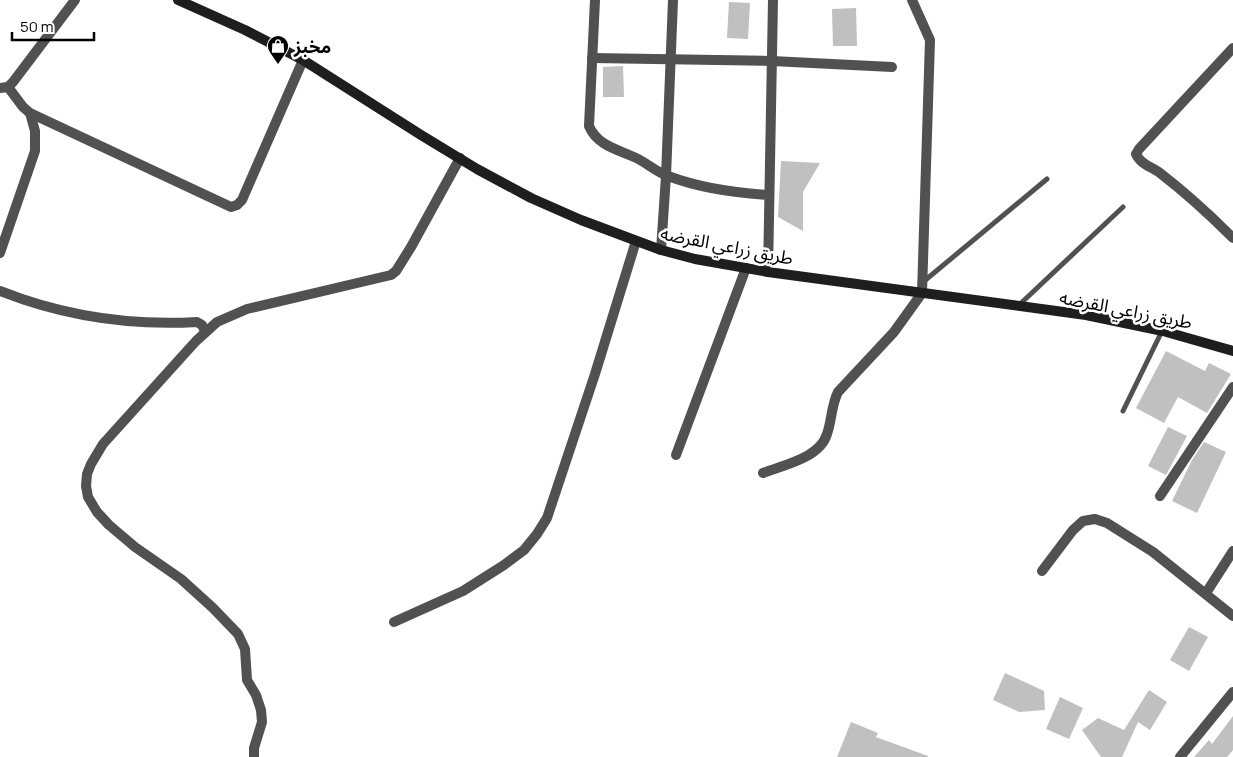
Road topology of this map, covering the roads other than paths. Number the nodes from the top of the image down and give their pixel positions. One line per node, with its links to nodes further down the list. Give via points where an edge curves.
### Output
1 (75, 0): 13 (street, via 18,77)
2 (180, 0): 10 (main road, طريق زراعي القرضه)
3 (595, 0): 8 (street)
4 (673, 0): 9 (street)
5 (773, 0): 11 (street)
6 (912, 0): 26 (street, via 930,40)
7 (1233, 48): 20 (street, via 1136,154)
8 (592, 58): 9 (street); 16 (street, via 589,126 592,134 599,141 637,158)
9 (670, 59): 11 (street); 16 (street)
10 (303, 60): 14 (street, via 244,195 234,206); 15 (main road, طريق زراعي القرضه)
11 (772, 61): 12 (street); 18 (street)
12 (892, 67)
13 (4, 88): 14 (street)
14 (30, 113): 23 (street, via 35,131 35,151)
15 (460, 158): 21 (main road, طريق زراعي القرضه, via 531,198); 30 (street, via 392,275 247,309)
16 (666, 176): 18 (street, via 732,192); 22 (street)
17 (1047, 179): 26 (lane)
18 (769, 195): 25 (street)
19 (1123, 207): 29 (lane)
20 (1233, 238)
21 (636, 241): 22 (main road, طريق زراعي القرضه); 42 (street, via 550,509 537,534 524,550 463,591)
22 (661, 250): 24 (main road, طريق زراعي القرضه)
23 (0, 253)
24 (746, 268): 25 (main road, طريق زراعي القرضه); 35 (street)
25 (768, 272): 28 (main road, طريق زراعي القرضه)
26 (923, 282): 28 (street)
27 (0, 291): 30 (street, via 86,316 150,324 197,322)
28 (922, 293): 29 (main road, طريق زراعي القرضه); 36 (street, via 894,332 838,392 825,440 808,455)
29 (1018, 306): 31 (main road, طريق زراعي القرضه, via 1086,315)
30 (205, 331): 44 (street, via 103,444 91,464 86,486 92,505 109,525 181,579 238,634 245,649 247,680 261,710 262,722)
31 (1163, 331): 32 (main road, طريق زراعي القرضه); 34 (lane)
32 (1233, 351)
33 (1233, 387): 37 (street)
34 (1123, 411)
35 (676, 455)
36 (763, 473)
37 (1160, 496)
38 (1233, 551): 40 (street)
39 (1042, 571): 40 (street, via 1073,530 1083,521 1095,519 1153,552)
40 (1206, 593): 41 (street)
41 (1233, 616)
42 (394, 622)
43 (1233, 692): 45 (street)
44 (254, 757)
45 (1180, 757)

